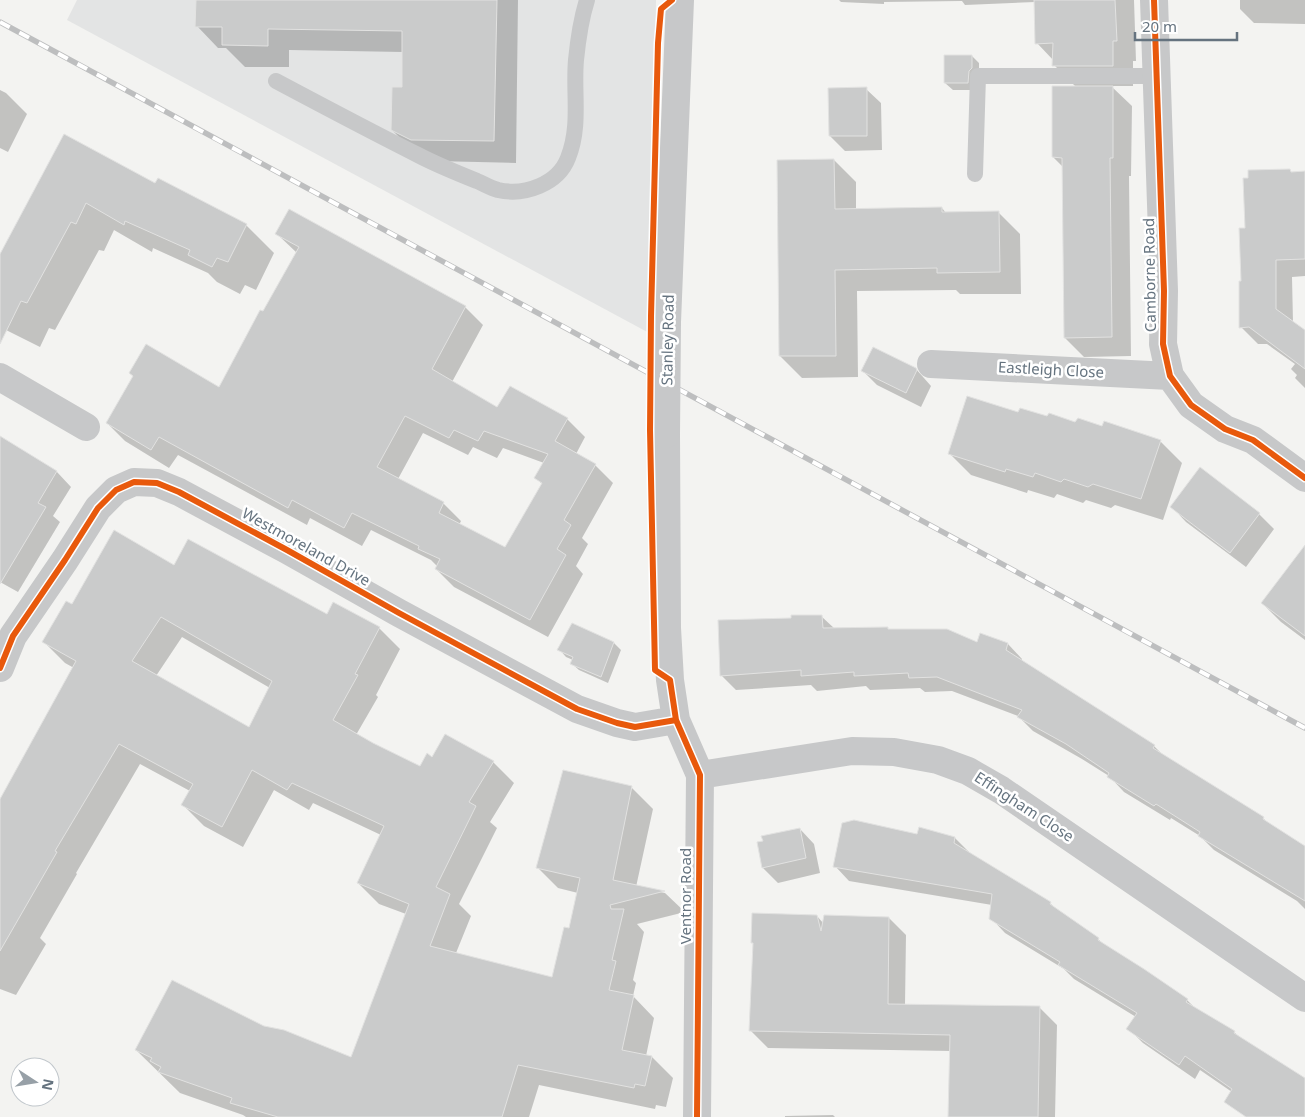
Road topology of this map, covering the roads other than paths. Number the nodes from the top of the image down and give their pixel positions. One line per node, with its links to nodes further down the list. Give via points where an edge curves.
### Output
1 (587, 0): 5 (lane, via 576,60 573,144 556,175 543,185 521,191 498,190 449,170)
2 (680, 0): 13 (street, Stanley Road, bridge, via 666,434)
3 (1154, 0): 4 (street, Camborne Road)
4 (1157, 76): 6 (lane, via 978,76); 8 (street, Camborne Road, via 1163,344)
5 (276, 81)
6 (975, 174)
7 (932, 364): 8 (street, Eastleigh Close)
8 (1170, 376): 11 (street, Camborne Road, via 1191,406 1225,429 1253,440)
9 (0, 377): 10 (street)
10 (86, 427)
11 (1305, 478)
12 (0, 668): 14 (street, Westmoreland Drive, via 13,636 98,508 116,490 134,482 157,483 287,550 577,709 635,727)
13 (670, 680): 14 (street, Ventnor Road)
14 (676, 720): 15 (street, Ventnor Road)
15 (700, 775): 16 (street, Effingham Close, via 852,752 894,752 938,760 968,771 1001,790); 17 (street, Ventnor Road)
16 (1305, 998)
17 (697, 1117)

